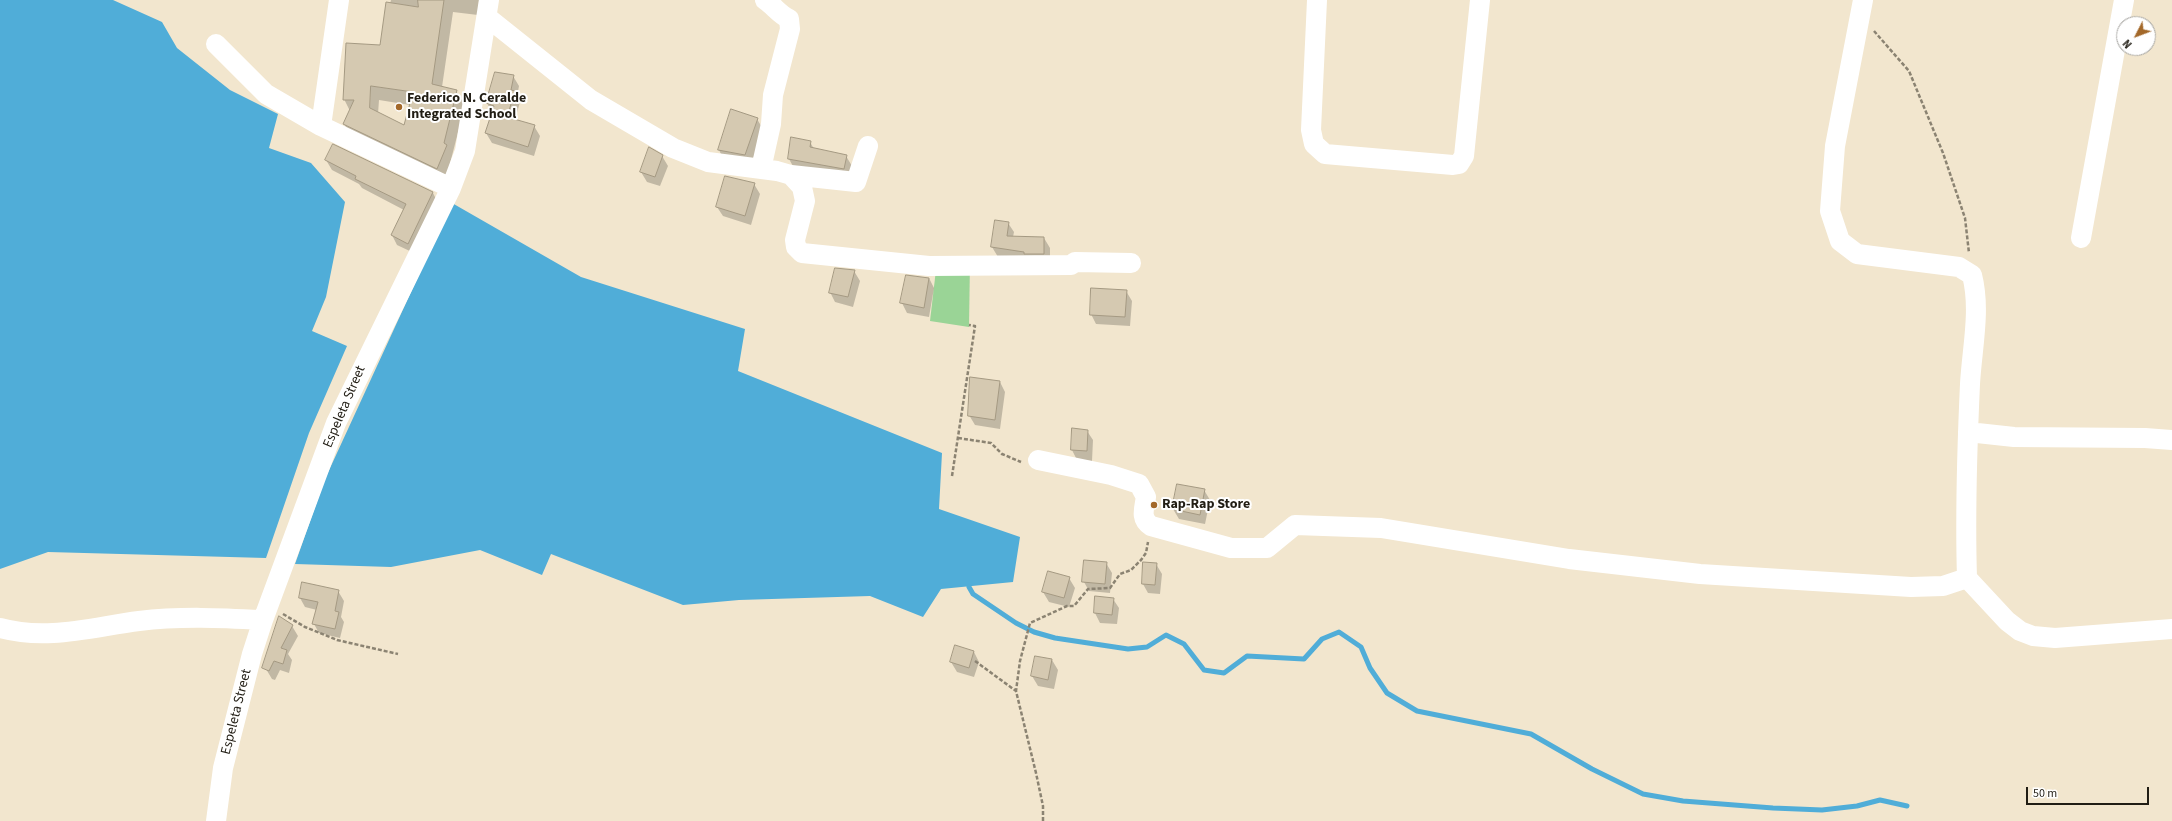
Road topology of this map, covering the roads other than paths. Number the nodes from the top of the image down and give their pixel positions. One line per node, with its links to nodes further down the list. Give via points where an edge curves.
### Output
1 (339, 0): 9 (street)
2 (765, 0): 11 (street, via 789,19 790,29 773,95 771,124)
3 (1480, 0): 5 (street, via 1464,156 1459,164 1453,165 1325,154 1319,150 1312,138 1311,130)
4 (2124, 0): 14 (street)
5 (1314, 3)
6 (1861, 8): 16 (street, via 1835,146 1830,211 1840,241 1857,254 1959,267 1972,275 1976,310)
7 (488, 9): 11 (street, via 591,100 673,148 708,162); 13 (street, Espeleta Street, via 465,151)
8 (216, 44): 9 (street, via 266,94)
9 (321, 126): 13 (street)
10 (868, 146): 12 (street, via 856,182)
11 (760, 169): 12 (street)
12 (791, 175): 15 (street, via 802,187 805,201 795,240 796,247 802,253 929,266)
13 (451, 188): 20 (street, Espeleta Street, via 336,423)
14 (2081, 238)
15 (1130, 263)
16 (1968, 432): 17 (street, via 2014,437); 19 (street)
17 (2172, 440)
18 (1038, 460): 19 (street, via 1110,475 1138,484 1146,497 1144,519 1151,526 1231,548 1267,548 1295,525 1381,528 1569,559 1700,574 1911,587 1944,586)
19 (1967, 578): 22 (street, via 2007,621 2020,631 2033,636 2055,638)
20 (266, 613): 21 (street, via 139,621 75,632 28,635); 23 (street, Espeleta Street, via 252,654 223,768)
21 (0, 628)
22 (2172, 629)
23 (216, 821)

